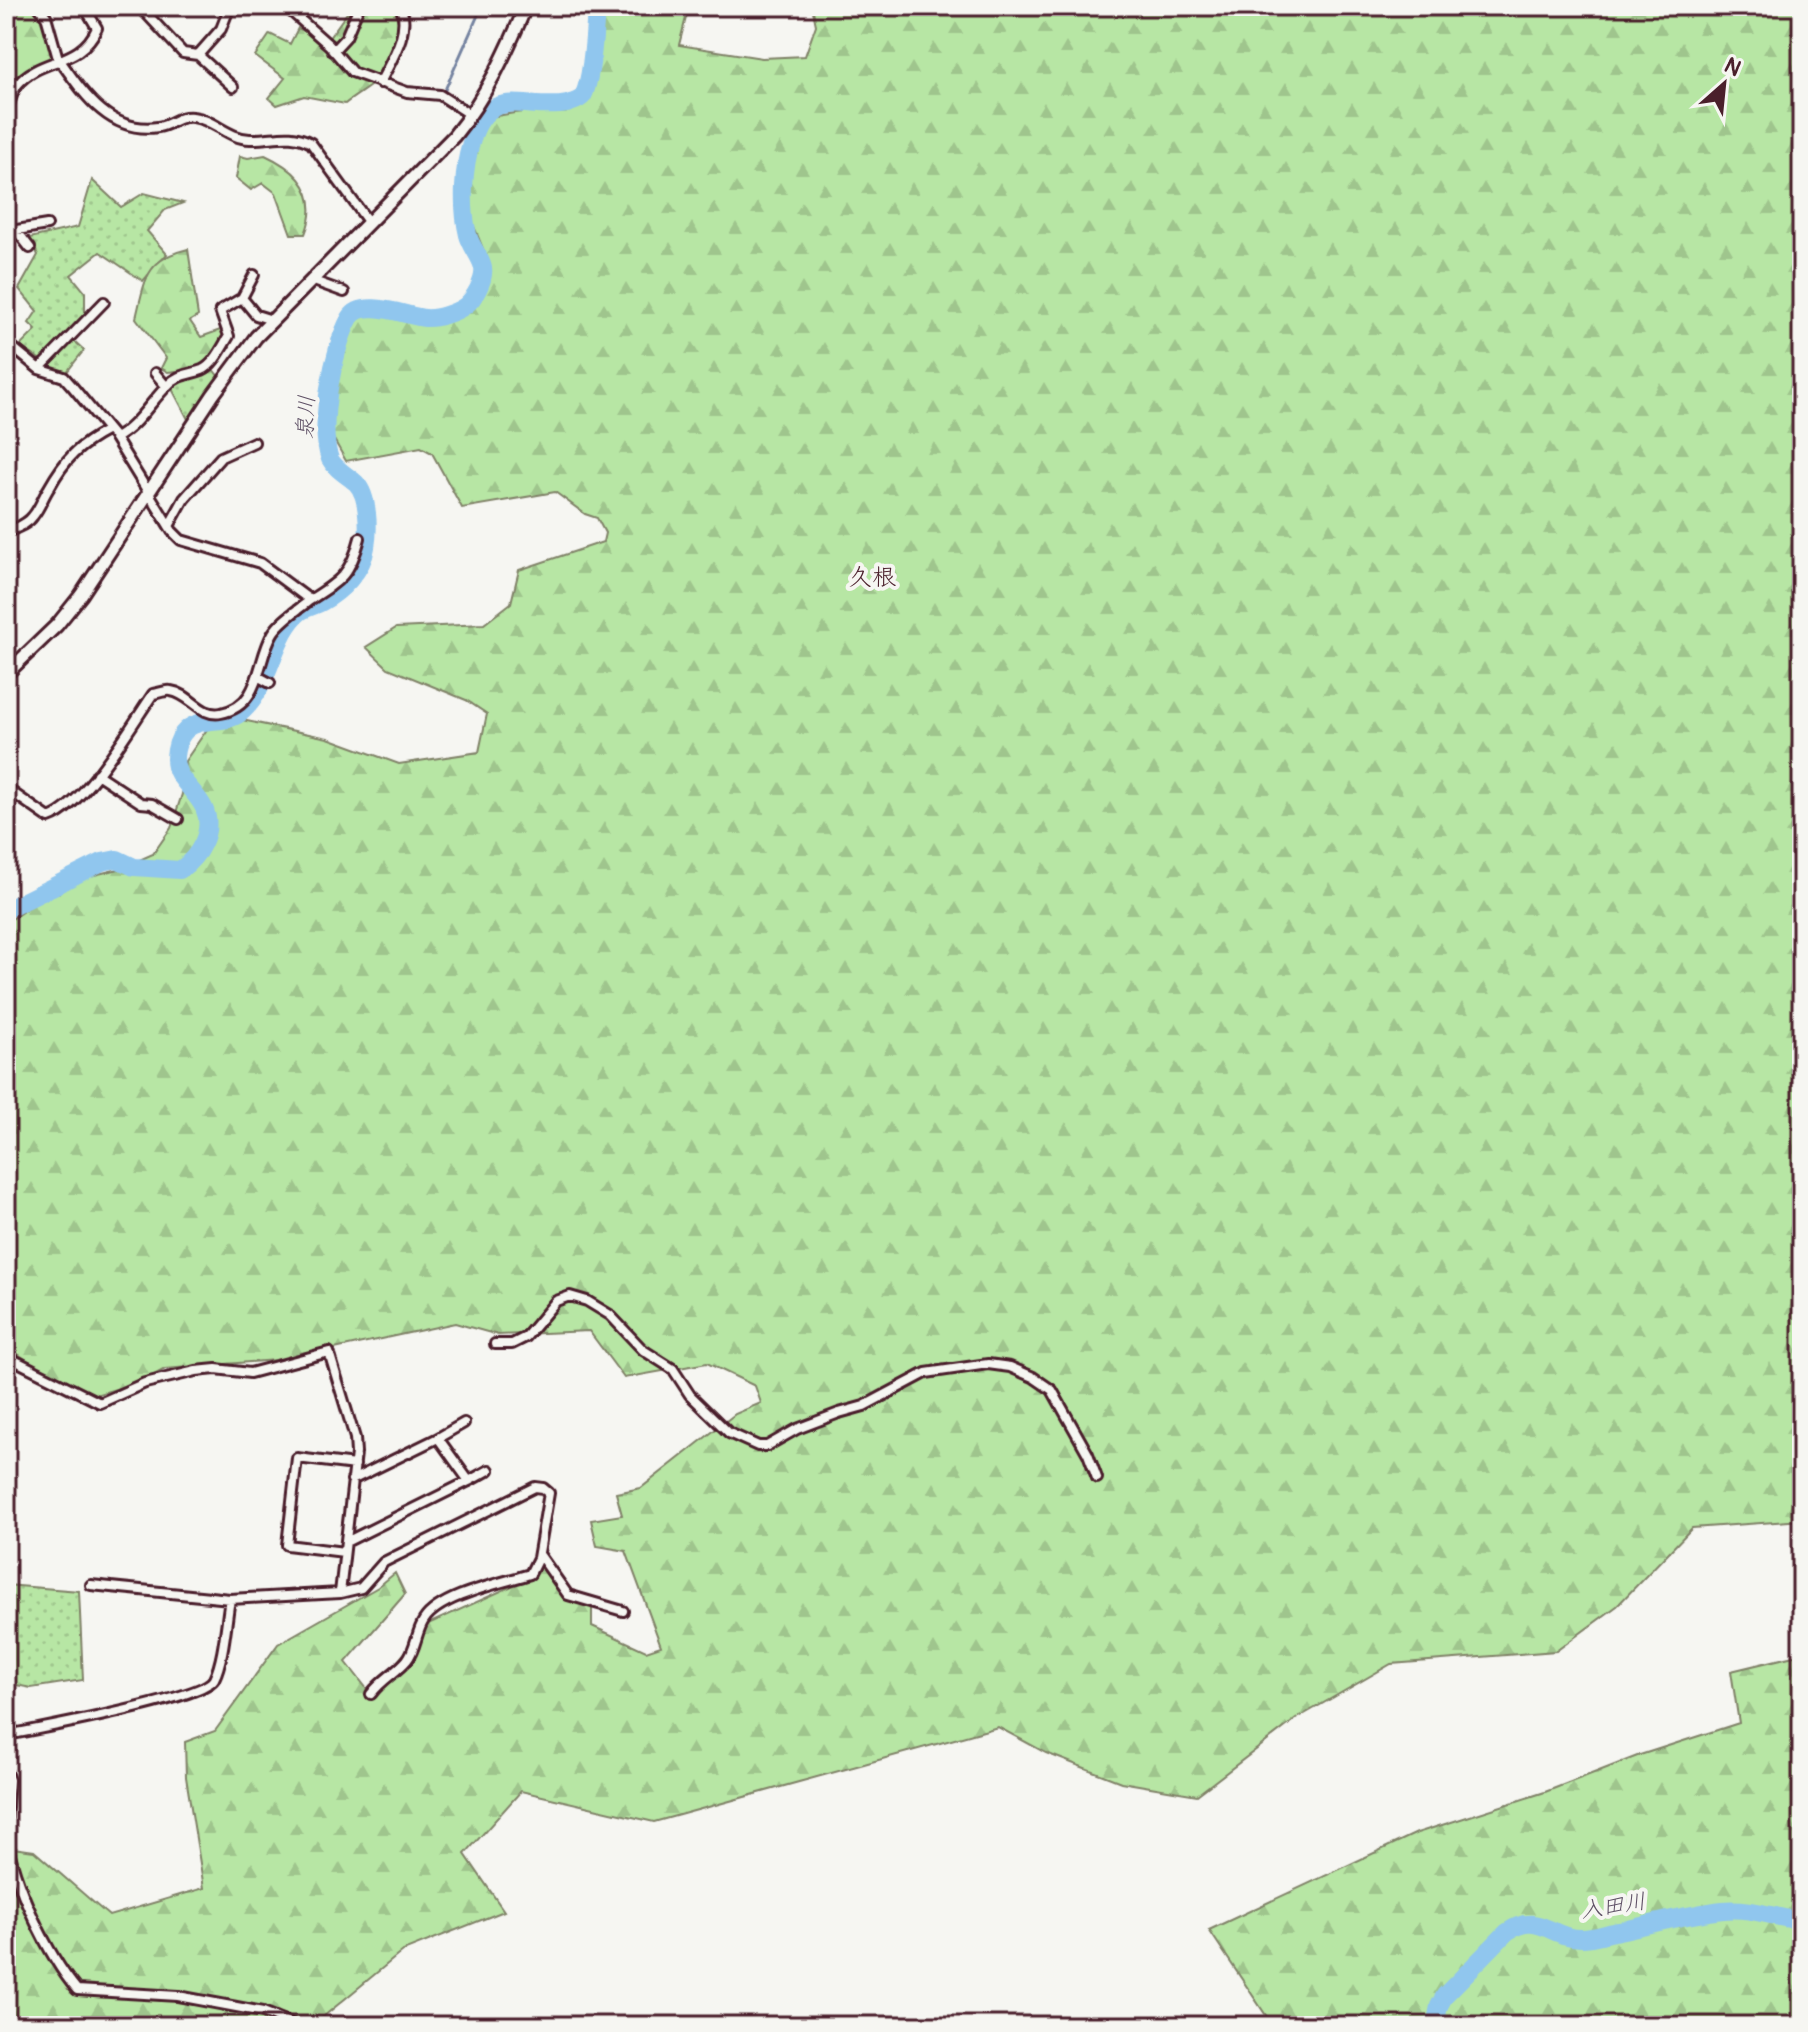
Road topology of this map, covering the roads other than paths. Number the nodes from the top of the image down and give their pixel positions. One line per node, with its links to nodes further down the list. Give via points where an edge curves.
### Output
1 (38, 6): 11 (street)
2 (84, 6): 11 (street, via 97,28 85,48)
3 (230, 6): 10 (street, via 221,29)
4 (285, 6): 9 (street)
5 (359, 6): 9 (street, via 346,37)
6 (400, 6): 12 (street, via 401,38)
7 (526, 6): 15 (street)
8 (144, 11): 10 (street, via 183,53)
9 (333, 51): 12 (street, via 352,72)
10 (198, 55): 13 (street)
11 (60, 62): 14 (street, via 39,67 18,85); 16 (street, via 109,119 124,125 160,127 188,116 241,139 301,137 311,143)
12 (380, 83): 15 (street, via 440,95)
13 (233, 87)
14 (6, 115)
15 (471, 115): 16 (street)
16 (369, 223): 22 (street)
17 (47, 225): 19 (street)
18 (6, 227): 19 (street)
19 (16, 230): 20 (street)
20 (30, 248)
21 (254, 275): 24 (street)
22 (311, 280): 23 (street); 26 (street)
23 (344, 292)
24 (242, 298): 26 (street, via 256,315); 30 (street, via 220,311 229,336 216,357 204,370 185,373)
25 (104, 302): 28 (street)
26 (272, 320): 34 (street, via 234,365)
27 (6, 342): 28 (street)
28 (39, 369): 31 (street, via 64,377)
29 (155, 373): 30 (street)
30 (166, 386): 32 (street)
31 (108, 430): 32 (street); 36 (street, via 72,453 33,516)
32 (115, 438): 34 (street)
33 (254, 442): 35 (street, via 221,457 184,499)
34 (149, 492): 35 (street); 39 (street, via 65,615)
35 (169, 526): 38 (street, via 181,540 260,563)
36 (6, 533)
37 (360, 538): 38 (street, via 354,562 341,581)
38 (310, 600): 40 (street, via 276,628)
39 (6, 674)
40 (259, 677): 41 (street); 42 (street, via 248,696 214,714 170,690 153,694)
41 (270, 683)
42 (97, 774): 43 (street, via 49,818); 44 (street)
43 (6, 788)
44 (178, 819)
45 (495, 1344): 51 (street, via 526,1337 556,1301 570,1296 587,1301 673,1369 690,1395 729,1433 758,1446 864,1406 926,1373 988,1364 1010,1367 1052,1390)
46 (6, 1356): 49 (street, via 100,1403 145,1383 196,1371 250,1373 329,1352 355,1438)
47 (464, 1423): 48 (street)
48 (438, 1438): 52 (street); 53 (street)
49 (355, 1465): 52 (street); 55 (street, via 297,1458 287,1545)
50 (489, 1470): 53 (street)
51 (1097, 1478)
52 (352, 1480): 54 (street)
53 (469, 1481): 54 (street)
54 (346, 1542): 55 (street)
55 (344, 1552): 58 (street)
56 (539, 1554): 58 (street, via 549,1493 535,1487 384,1562 361,1588); 60 (street, via 568,1595); 61 (street, via 530,1574 458,1596 430,1612 406,1661)
57 (91, 1585): 59 (street)
58 (340, 1593): 59 (street)
59 (230, 1599): 62 (street, via 218,1668 213,1682 203,1688 18,1733)
60 (623, 1611)
61 (371, 1694)
62 (6, 1729)
63 (6, 1772): 64 (street, via 7,1837 20,1885 53,1957 77,1990 178,1996 263,2012)
64 (298, 2026)

